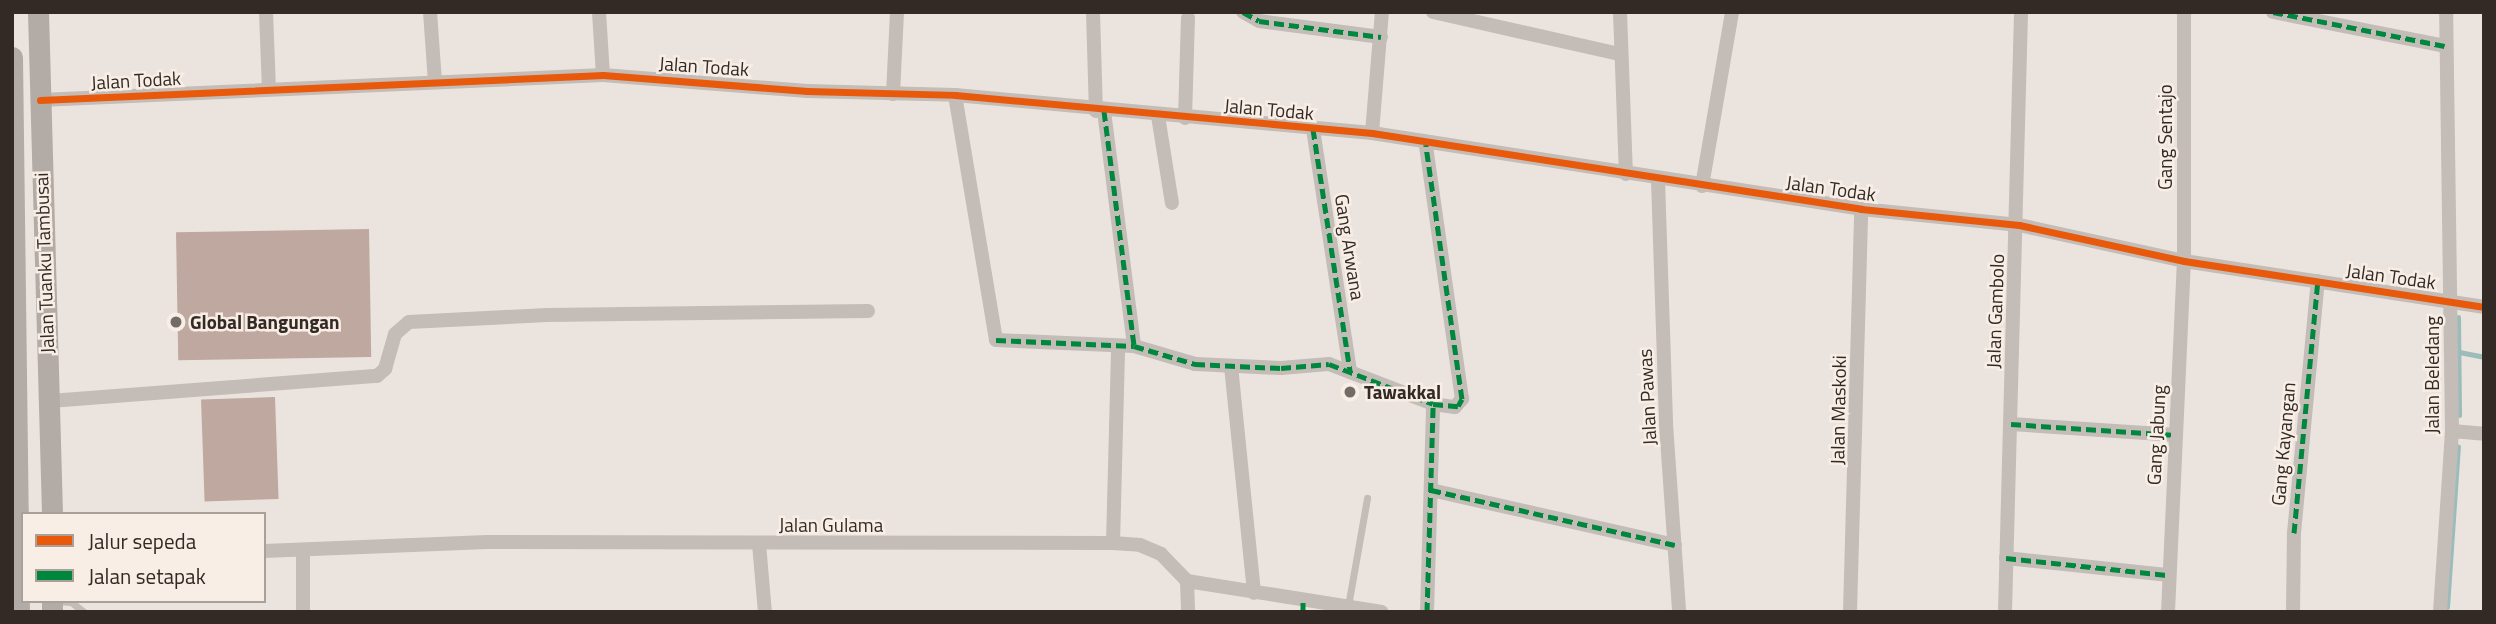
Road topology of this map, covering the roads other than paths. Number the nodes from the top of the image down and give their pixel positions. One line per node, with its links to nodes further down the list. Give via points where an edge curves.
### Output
1 (38, 12): 26 (main road, Jalan Tuanku Tambusai)
2 (266, 12): 23 (street)
3 (430, 12): 22 (street)
4 (599, 12): 21 (street)
5 (897, 12): 24 (street)
6 (1093, 12): 27 (street)
7 (1243, 12): 17 (street, via 1259,21)
8 (1382, 12): 17 (street)
9 (1433, 12): 19 (street)
10 (1620, 12): 19 (street)
11 (1732, 12): 35 (street)
12 (2021, 12): 38 (street, Jalan Gambolo)
13 (2184, 12): 39 (street, Gang Sentajo)
14 (2273, 12): 18 (street)
15 (2446, 12): 18 (street, Jalan Beledang)
16 (1188, 18): 29 (street)
17 (1381, 37): 31 (street)
18 (2445, 46): 41 (street, Jalan Beledang)
19 (1619, 54): 33 (street)
20 (12, 57): 55 (main road, Jalan Tuanku Tambusai)
21 (603, 75): 22 (street, Jalan Todak); 24 (street, Jalan Todak)
22 (435, 81): 23 (street, Jalan Todak)
23 (269, 89): 26 (street, Jalan Todak)
24 (893, 94): 25 (street, Jalan Todak)
25 (955, 95): 27 (street, Jalan Todak); 45 (street, via 996,340)
26 (40, 100): 48 (main road, Jalan Tuanku Tambusai)
27 (1100, 111): 28 (street, Jalan Todak); 44 (street)
28 (1158, 116): 29 (street, Jalan Todak); 36 (street)
29 (1185, 118): 30 (street, Jalan Todak)
30 (1312, 128): 31 (street, Jalan Todak); 47 (street, Gang Arwana)
31 (1371, 133): 32 (street, Jalan Todak)
32 (1426, 145): 33 (street, Jalan Todak); 49 (street, via 1462,399 1455,407)
33 (1626, 174): 34 (street, Jalan Todak)
34 (1658, 180): 35 (street, Jalan Todak); 61 (street, Jalan Pawas)
35 (1702, 186): 37 (street, Jalan Todak)
36 (1172, 203)
37 (1861, 209): 38 (street, Jalan Todak); 76 (street, Jalan Maskoki)
38 (2019, 225): 39 (street, Jalan Todak); 50 (street, Jalan Gambolo)
39 (2184, 261): 40 (street, Jalan Todak); 53 (street, Gang Jabung)
40 (2318, 281): 41 (street, Jalan Todak); 79 (street, Gang Kayangan, via 2294,533)
41 (2451, 301): 42 (street, Jalan Todak); 51 (street, Jalan Beledang)
42 (2484, 307)
43 (868, 311): 48 (street, via 547,315 409,322 395,334 385,369 377,376)
44 (1134, 346): 45 (street); 46 (street, via 1195,364)
45 (1118, 347): 59 (street)
46 (1231, 366): 47 (street, via 1329,364); 67 (street)
47 (1350, 372): 49 (street)
48 (50, 401): 54 (main road, Jalan Tuanku Tambusai)
49 (1433, 404): 56 (street)
50 (2011, 424): 53 (street); 64 (street, Jalan Gambolo)
51 (2452, 431): 52 (street); 80 (street, Jalan Beledang)
52 (2484, 434)
53 (2176, 435): 65 (street, Gang Jabung)
54 (51, 450): 55 (main road); 58 (main road, Jalan Tuanku Tambusai)
55 (16, 455): 69 (main road, Jalan Tuanku Tambusai)
56 (1431, 490): 61 (street); 74 (street)
57 (1367, 498): 68 (lane)
58 (52, 512)
59 (1113, 543): 60 (street, Jalan Gulama); 66 (street, Jalan Gulama, via 1140,545 1161,554)
60 (759, 544): 63 (street, Jalan Gulama, via 487,542); 71 (street)
61 (1675, 545): 75 (street, Jalan Pawas)
62 (266, 551): 63 (street, Jalan Gulama)
63 (303, 551): 70 (street)
64 (2006, 558): 65 (street); 77 (street, Jalan Gambolo)
65 (2169, 575): 78 (street, Gang Jabung)
66 (1186, 581): 67 (street); 72 (street)
67 (1254, 593): 68 (street)
68 (1348, 607): 73 (street)
69 (19, 612)
70 (303, 612)
71 (765, 612)
72 (1188, 612)
73 (1382, 612)
74 (1427, 612)
75 (1679, 612)
76 (1850, 612)
77 (2004, 612)
78 (2168, 612)
79 (2293, 612)
80 (2441, 612)

